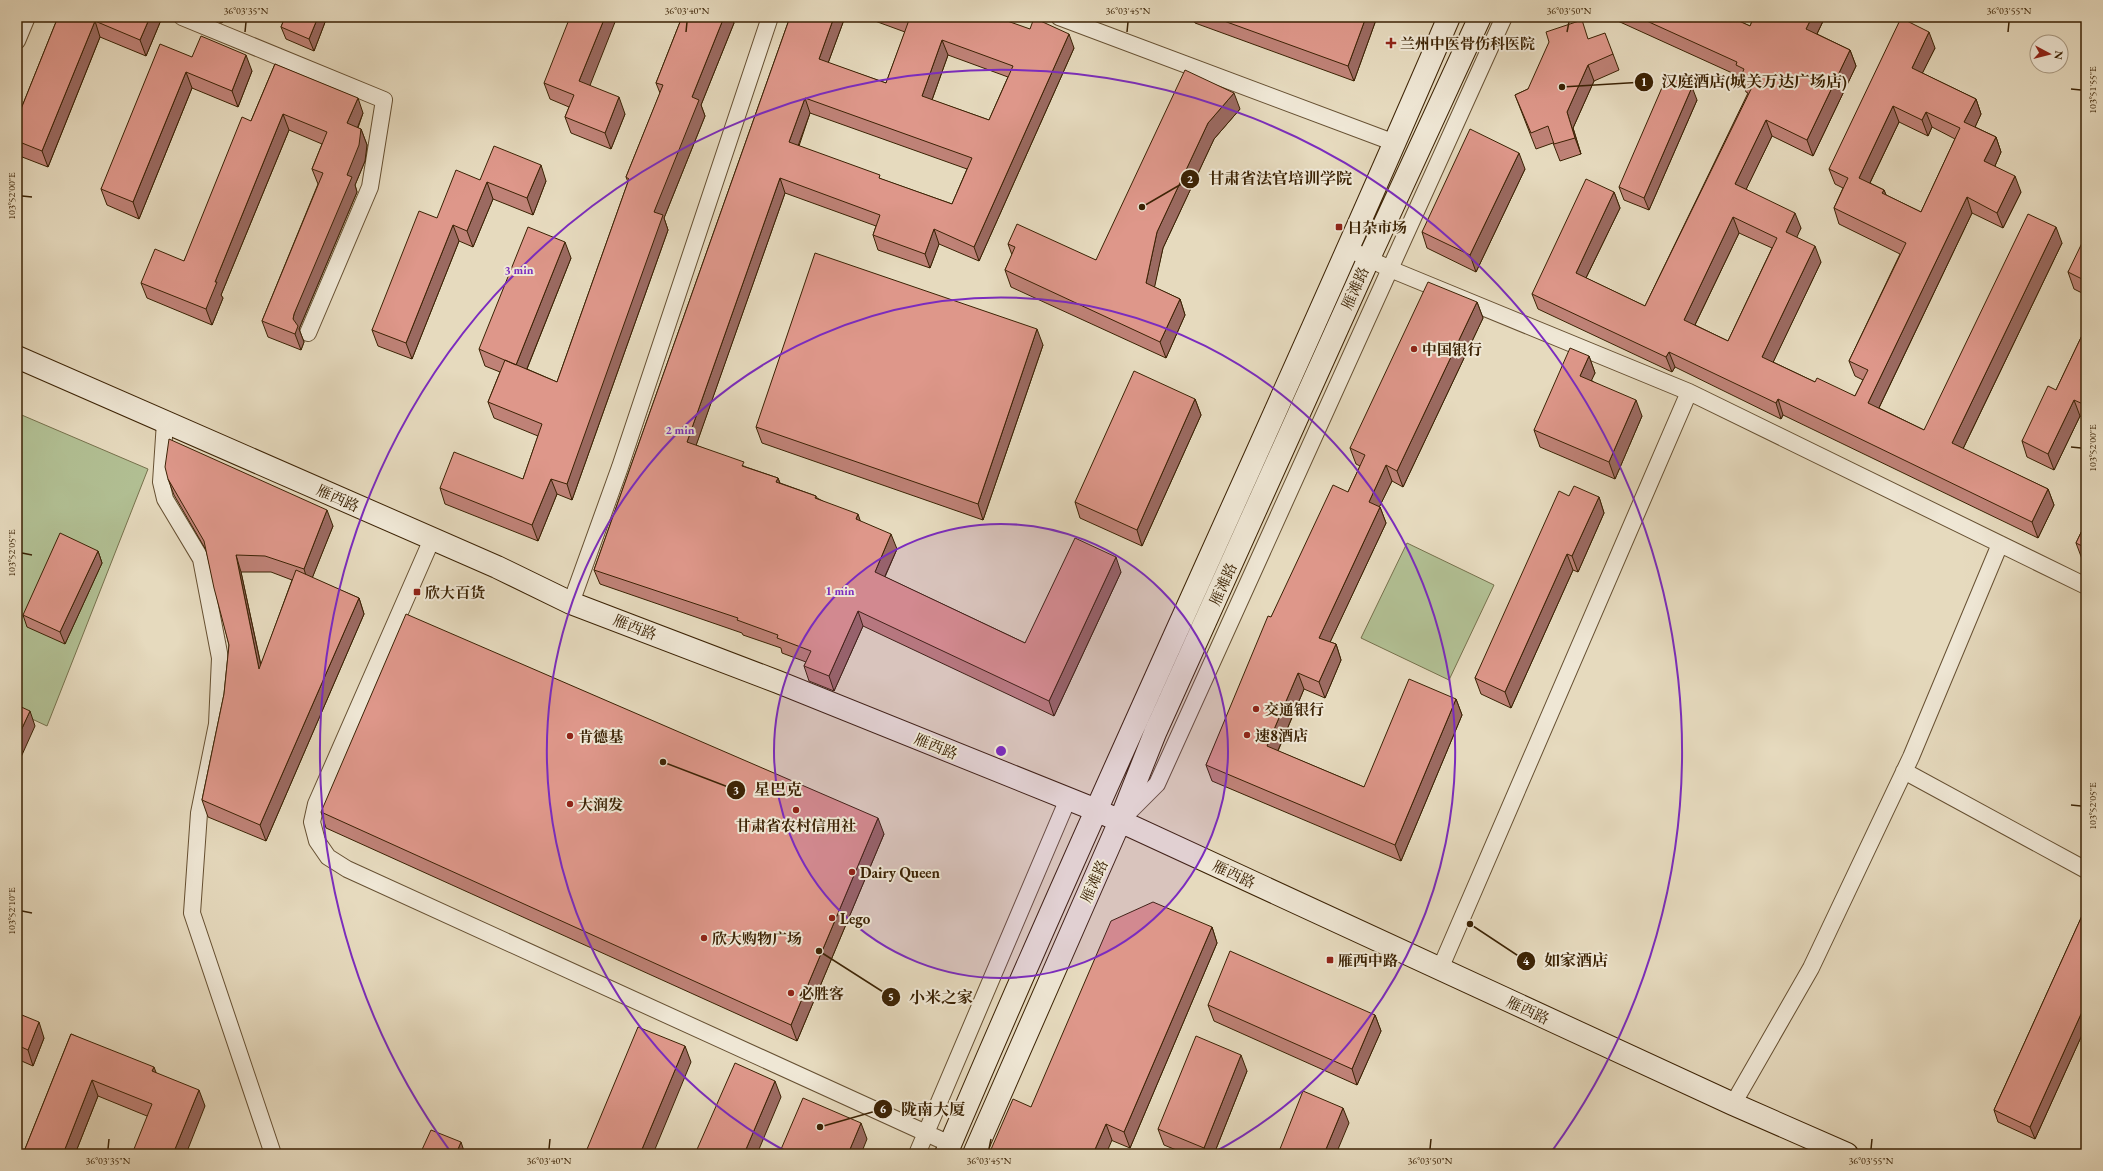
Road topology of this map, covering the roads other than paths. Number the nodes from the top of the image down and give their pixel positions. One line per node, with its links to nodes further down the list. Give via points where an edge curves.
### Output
1 (27, 17): 8 (street)
2 (182, 17): 13 (street, via 384,100 370,187)
3 (770, 17): 20 (street, via 620,467)
4 (1059, 17): 9 (street)
5 (1449, 17): 9 (main road, 雁滩路)
6 (1480, 17): 11 (main road, 雁滩路)
7 (1504, 17): 12 (street)
8 (17, 41)
9 (1395, 143): 10 (main road, 雁滩路)
10 (1348, 248): 11 (street); 23 (main road, 雁滩路)
11 (1368, 258): 12 (street); 24 (main road, 雁滩路, via 1155,733)
12 (1390, 269): 15 (street); 24 (street, via 1157,784)
13 (308, 333)
14 (17, 357): 16 (main road, 雁西路)
15 (1689, 392): 18 (street); 26 (street)
16 (165, 422): 17 (main road, 雁西路); 30 (street, via 161,482 165,499 201,559 220,658 217,724 199,814 192,913)
17 (432, 539): 20 (main road, 雁西路); 28 (street, via 316,804 312,822 318,841 328,857)
18 (2000, 544): 19 (street); 21 (street)
19 (2086, 586)
20 (571, 603): 22 (main road, 雁西路, via 778,682)
21 (1904, 771): 25 (street); 27 (street, via 1811,968)
22 (1068, 799): 23 (main road, 雁西路); 28 (street)
23 (1096, 810): 24 (main road, 雁西路); 29 (main road, 雁滩路)
24 (1120, 821): 26 (main road, 雁西路); 32 (main road, 雁滩路)
25 (2086, 870)
26 (1440, 970): 27 (main road, 雁西路)
27 (1733, 1104): 33 (main road, 雁西路)
28 (926, 1132): 29 (street); 31 (street)
29 (948, 1149)
30 (272, 1154)
31 (917, 1154)
32 (974, 1154)
33 (1847, 1154)

